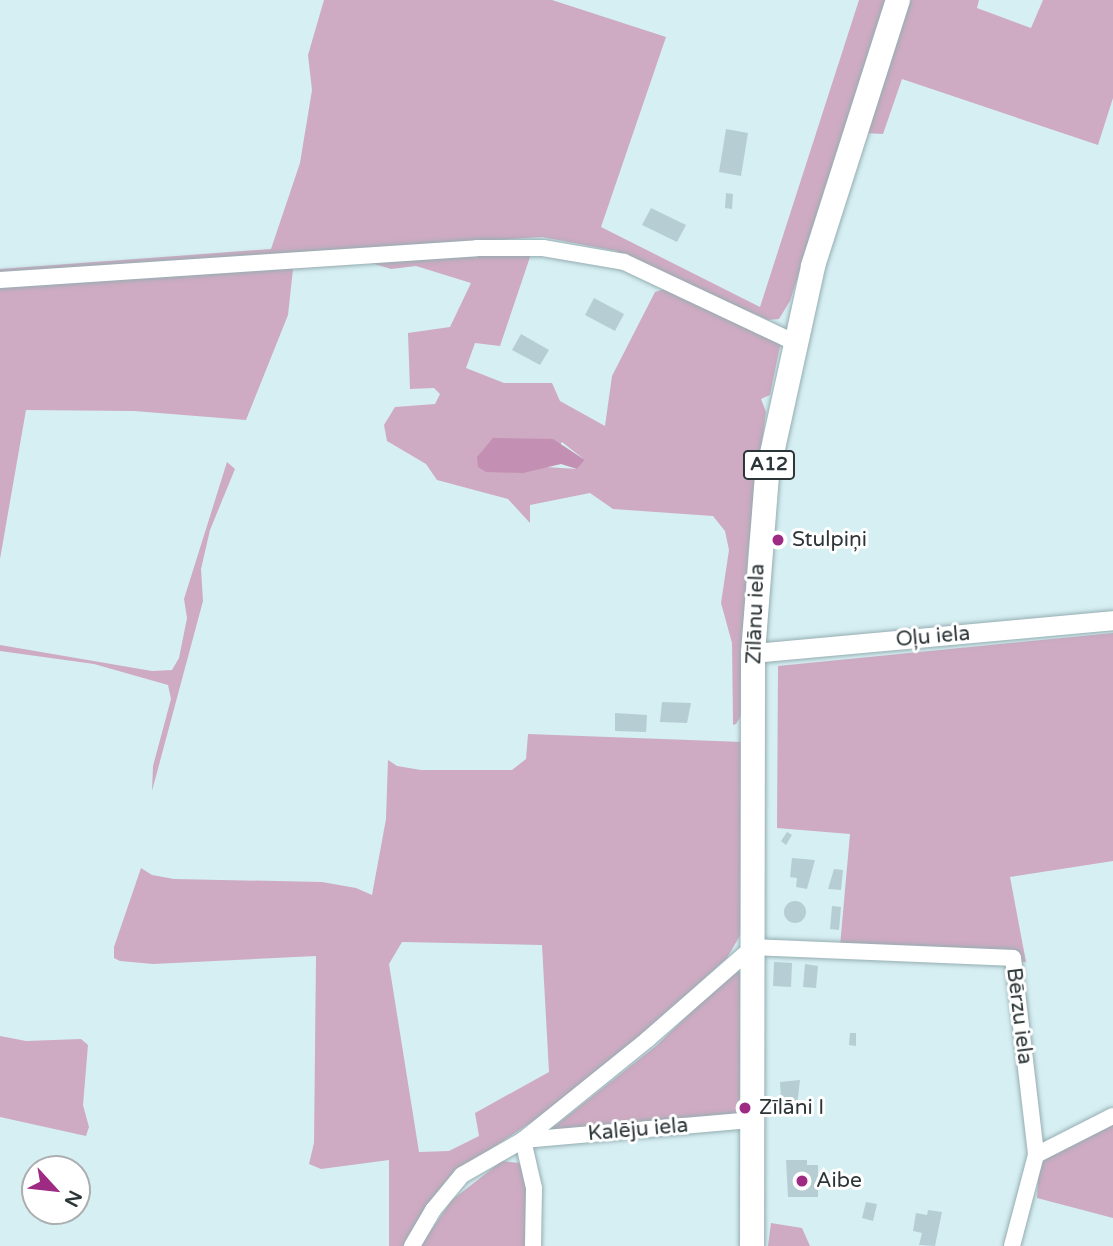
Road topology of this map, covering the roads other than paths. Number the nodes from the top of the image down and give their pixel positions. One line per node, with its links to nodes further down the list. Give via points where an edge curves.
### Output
1 (898, 0): 3 (highway, Zīlānu iela / A12, via 813,266)
2 (0, 280): 3 (street, via 477,248 543,248 624,262)
3 (794, 342): 5 (highway, Zīlānu iela / A12, via 767,477)
4 (1113, 620): 5 (street, Oļu iela)
5 (753, 653): 6 (highway, Zīlānu iela / A12)
6 (753, 947): 8 (highway, Zīlānu iela / A12); 9 (street); 10 (street, Bērzu iela, via 1013,958)
7 (1113, 1116): 10 (street)
8 (753, 1120): 9 (street, Kalēju iela); 13 (highway, Zīlānu iela / A12)
9 (523, 1140): 11 (street, via 462,1175 433,1210); 12 (street, via 534,1188)
10 (1036, 1155): 14 (street, Bērzu iela)
11 (412, 1246)
12 (533, 1246)
13 (752, 1246)
14 (1012, 1246)

